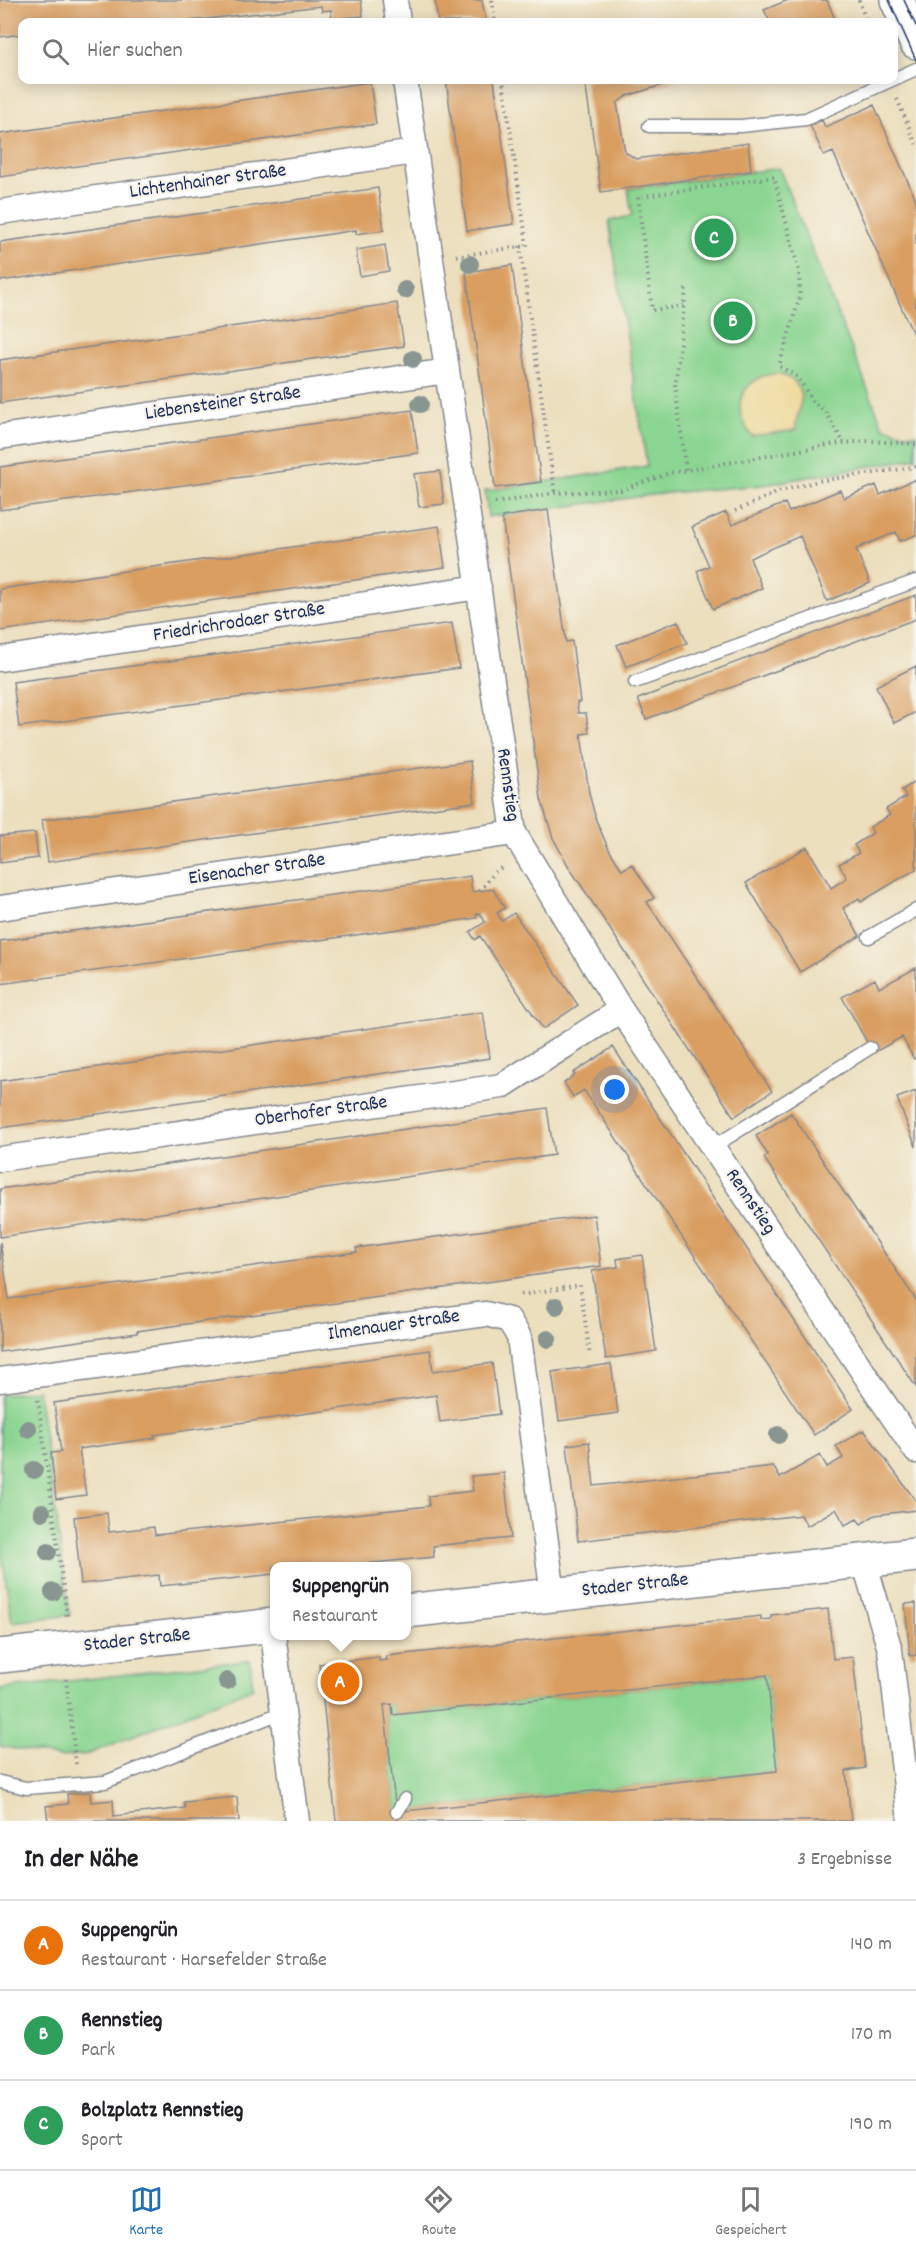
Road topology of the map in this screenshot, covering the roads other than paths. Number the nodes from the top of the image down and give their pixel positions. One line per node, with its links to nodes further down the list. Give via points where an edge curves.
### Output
1 (395, 0): 3 (street)
2 (897, 0): 4 (street)
3 (397, 18)
4 (916, 42)
5 (916, 69): 6 (lane)
6 (898, 78)
7 (406, 84): 10 (street, Rennstieg)
8 (885, 84): 9 (lane, via 806,119 741,126)
9 (649, 126)
10 (415, 152): 11 (street, Lichtenhainer Straße); 12 (street, Rennstieg)
11 (0, 212)
12 (447, 371): 13 (street, Liebensteiner Straße); 15 (street, Rennstieg)
13 (0, 437)
14 (916, 581): 17 (lane)
15 (478, 587): 16 (street, Friedrichrodaer Straße); 18 (street, Rennstieg)
16 (0, 659)
17 (635, 682)
18 (514, 833): 19 (street, Eisenacher Straße); 22 (street, Rennstieg)
19 (0, 908)
20 (916, 910): 21 (lane)
21 (869, 937)
22 (621, 1010): 24 (street, Rennstieg); 25 (street, Oberhofer Straße, via 502,1086)
23 (870, 1048): 24 (lane)
24 (713, 1147): 27 (street, Rennstieg)
25 (0, 1159)
26 (0, 1380): 30 (street, Ilmenauer Straße, via 486,1314 509,1320 519,1337)
27 (916, 1451)
28 (916, 1555): 29 (street, Stader Straße)
29 (864, 1561): 30 (street, Stader Straße); 40 (street, via 890,1650)
30 (553, 1595): 31 (street, Stader Straße)
31 (411, 1610)
32 (270, 1626): 34 (street, Stader Straße)
33 (275, 1640): 35 (street)
34 (0, 1656)
35 (283, 1712): 36 (lane, via 105,1782 26,1788); 39 (street)
36 (0, 1782)
37 (405, 1799): 38 (lane)
38 (397, 1812)
39 (297, 1821)
40 (910, 1821)

